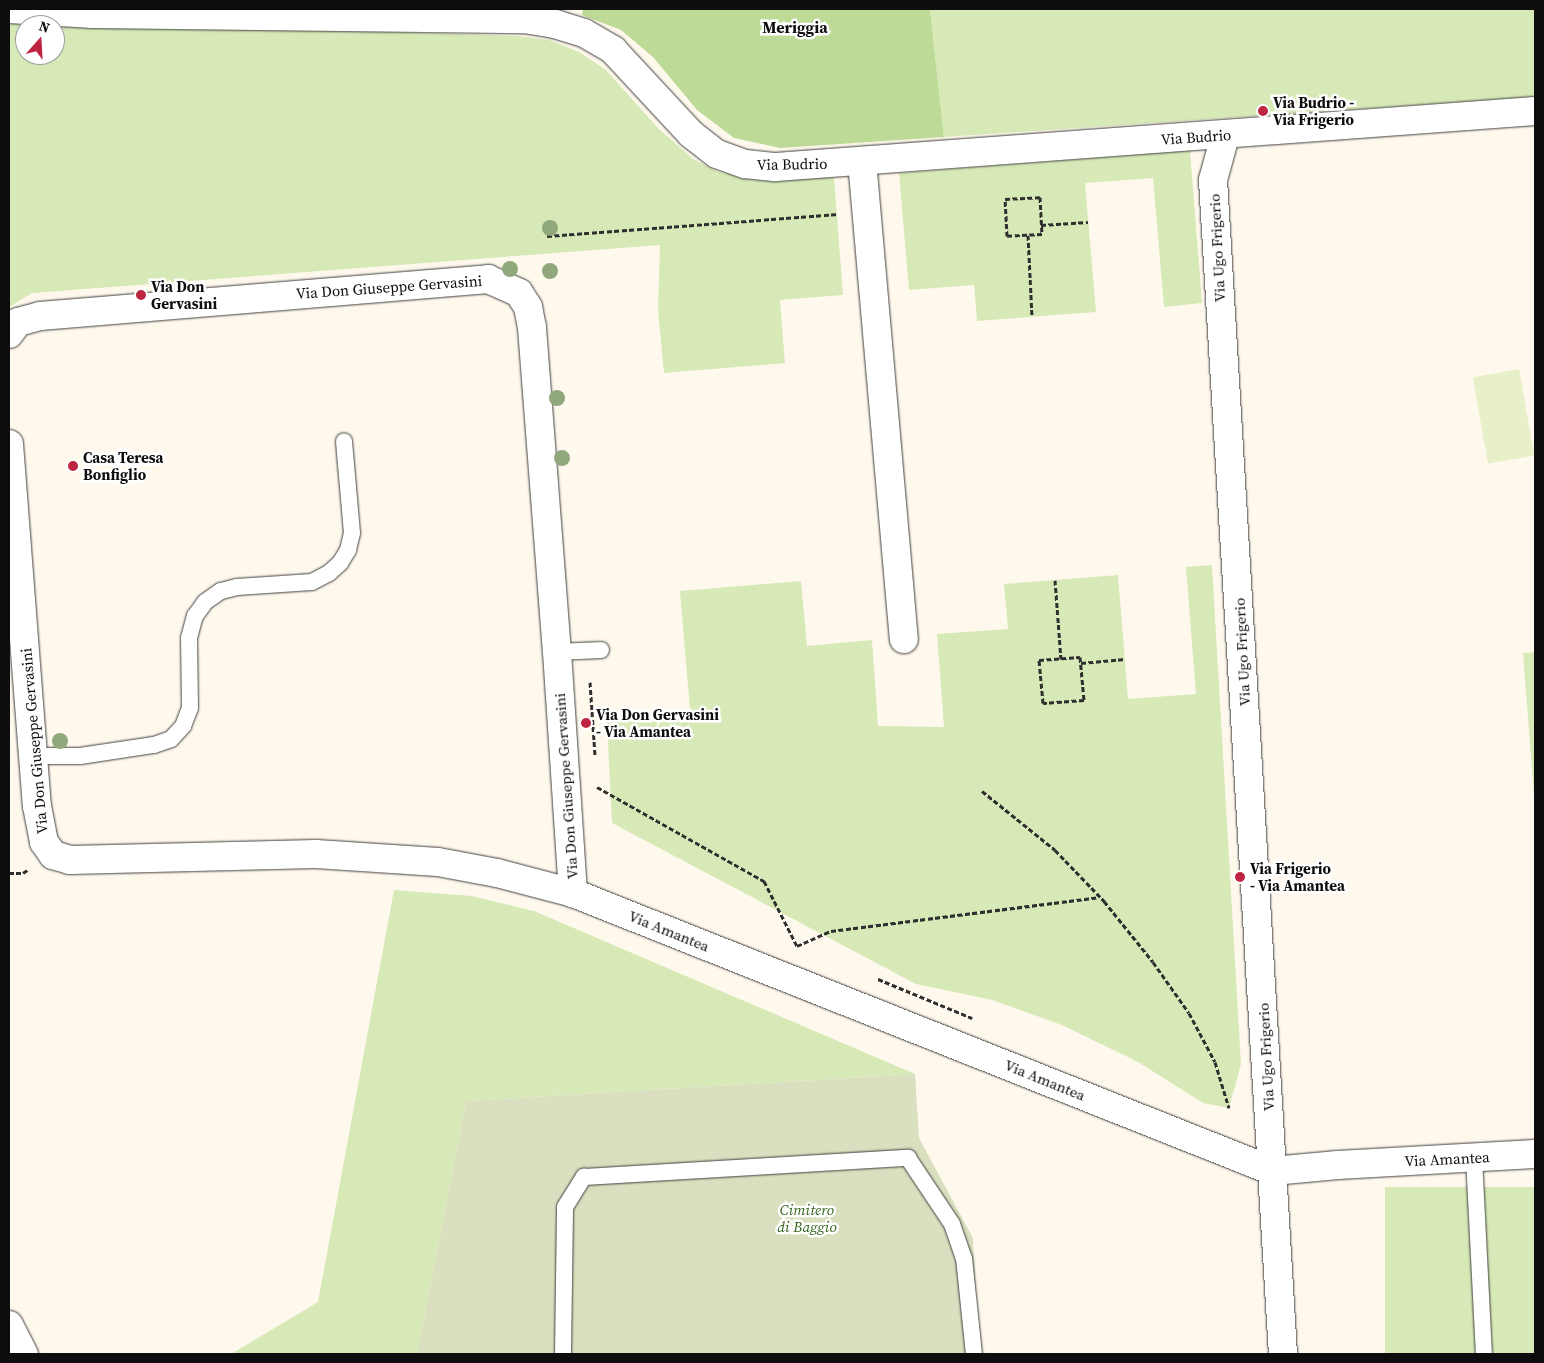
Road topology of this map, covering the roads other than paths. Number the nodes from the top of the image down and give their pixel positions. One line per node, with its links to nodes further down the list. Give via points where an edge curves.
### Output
1 (9, 9): 2 (street, Via Budrio, via 93,14)
2 (536, 14): 5 (street, Via Budrio, via 584,33 613,50 691,134 717,154 745,164 776,167)
3 (1535, 112): 4 (street, Via Budrio)
4 (1225, 136): 5 (street, Via Budrio); 16 (street, Via Ugo Frigerio, via 1213,180)
5 (862, 161): 9 (street)
6 (9, 334): 11 (street, Via Don Giuseppe Gervasini, via 18,322 40,316 488,279 519,293 528,307 532,328)
7 (344, 441): 12 (lane, via 352,533 348,550 329,573 312,582 237,587 221,591 205,602 195,616 189,638 190,708 183,726 171,739 154,745 80,756)
8 (9, 444): 12 (street, Via Don Giuseppe Gervasini)
9 (904, 639)
10 (601, 650): 11 (lane)
11 (558, 652): 13 (street, Via Don Giuseppe Gervasini)
12 (34, 756): 13 (street, Via Don Giuseppe Gervasini, via 39,826 44,842 53,855 70,860 316,854 382,857 438,862 497,873)
13 (573, 893): 16 (street, Via Amantea)
14 (1535, 1154): 15 (street, Via Amantea)
15 (1474, 1158): 16 (street, Via Amantea); 22 (lane)
16 (1273, 1171): 21 (street, Via Ugo Frigerio)
17 (9, 1325): 18 (street)
18 (24, 1354)
19 (563, 1354): 20 (lane, via 565,1207 584,1177 908,1158 952,1224 964,1258)
20 (974, 1354)
21 (1283, 1354)
22 (1484, 1354)

